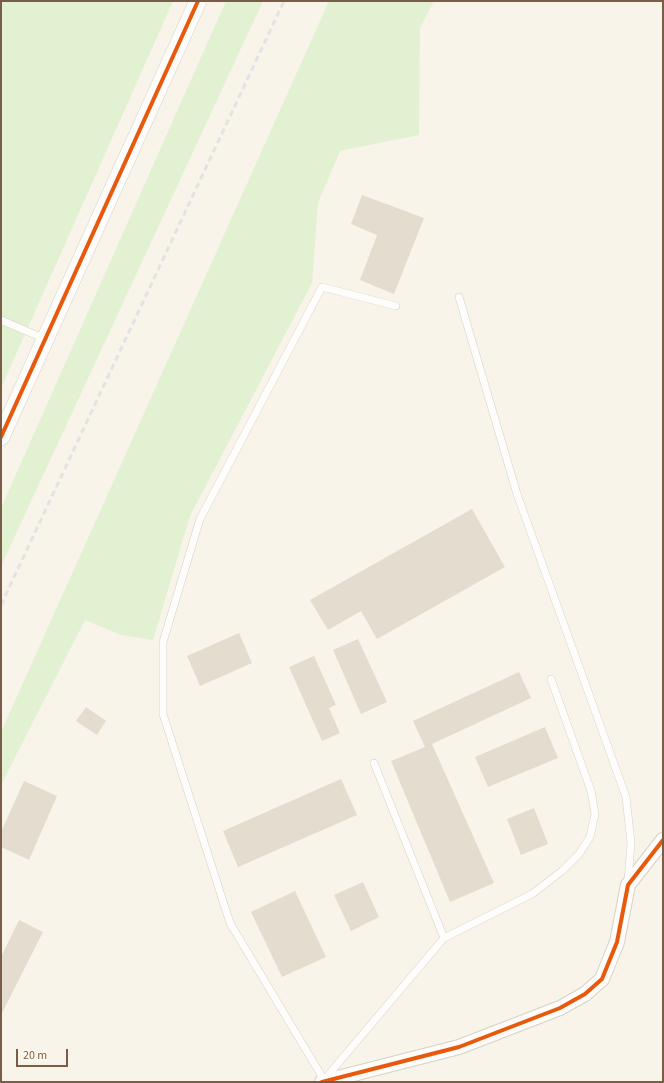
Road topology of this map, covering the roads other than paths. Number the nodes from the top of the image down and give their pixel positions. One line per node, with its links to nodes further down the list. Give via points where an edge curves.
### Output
1 (198, 1): 5 (street)
2 (459, 297): 10 (lane, via 517,494 626,797 631,843)
3 (396, 306): 12 (lane, via 322,287 200,519 163,642 163,714 230,923)
4 (1, 320): 5 (lane)
5 (45, 339): 6 (street)
6 (1, 437)
7 (551, 679): 11 (lane, via 591,792 595,814 590,837 579,854 562,871 532,894)
8 (374, 763): 11 (lane)
9 (663, 840): 10 (street)
10 (628, 885): 12 (street, via 617,942 605,973 585,994 560,1008 459,1047)
11 (444, 938): 12 (lane)
12 (323, 1081)

